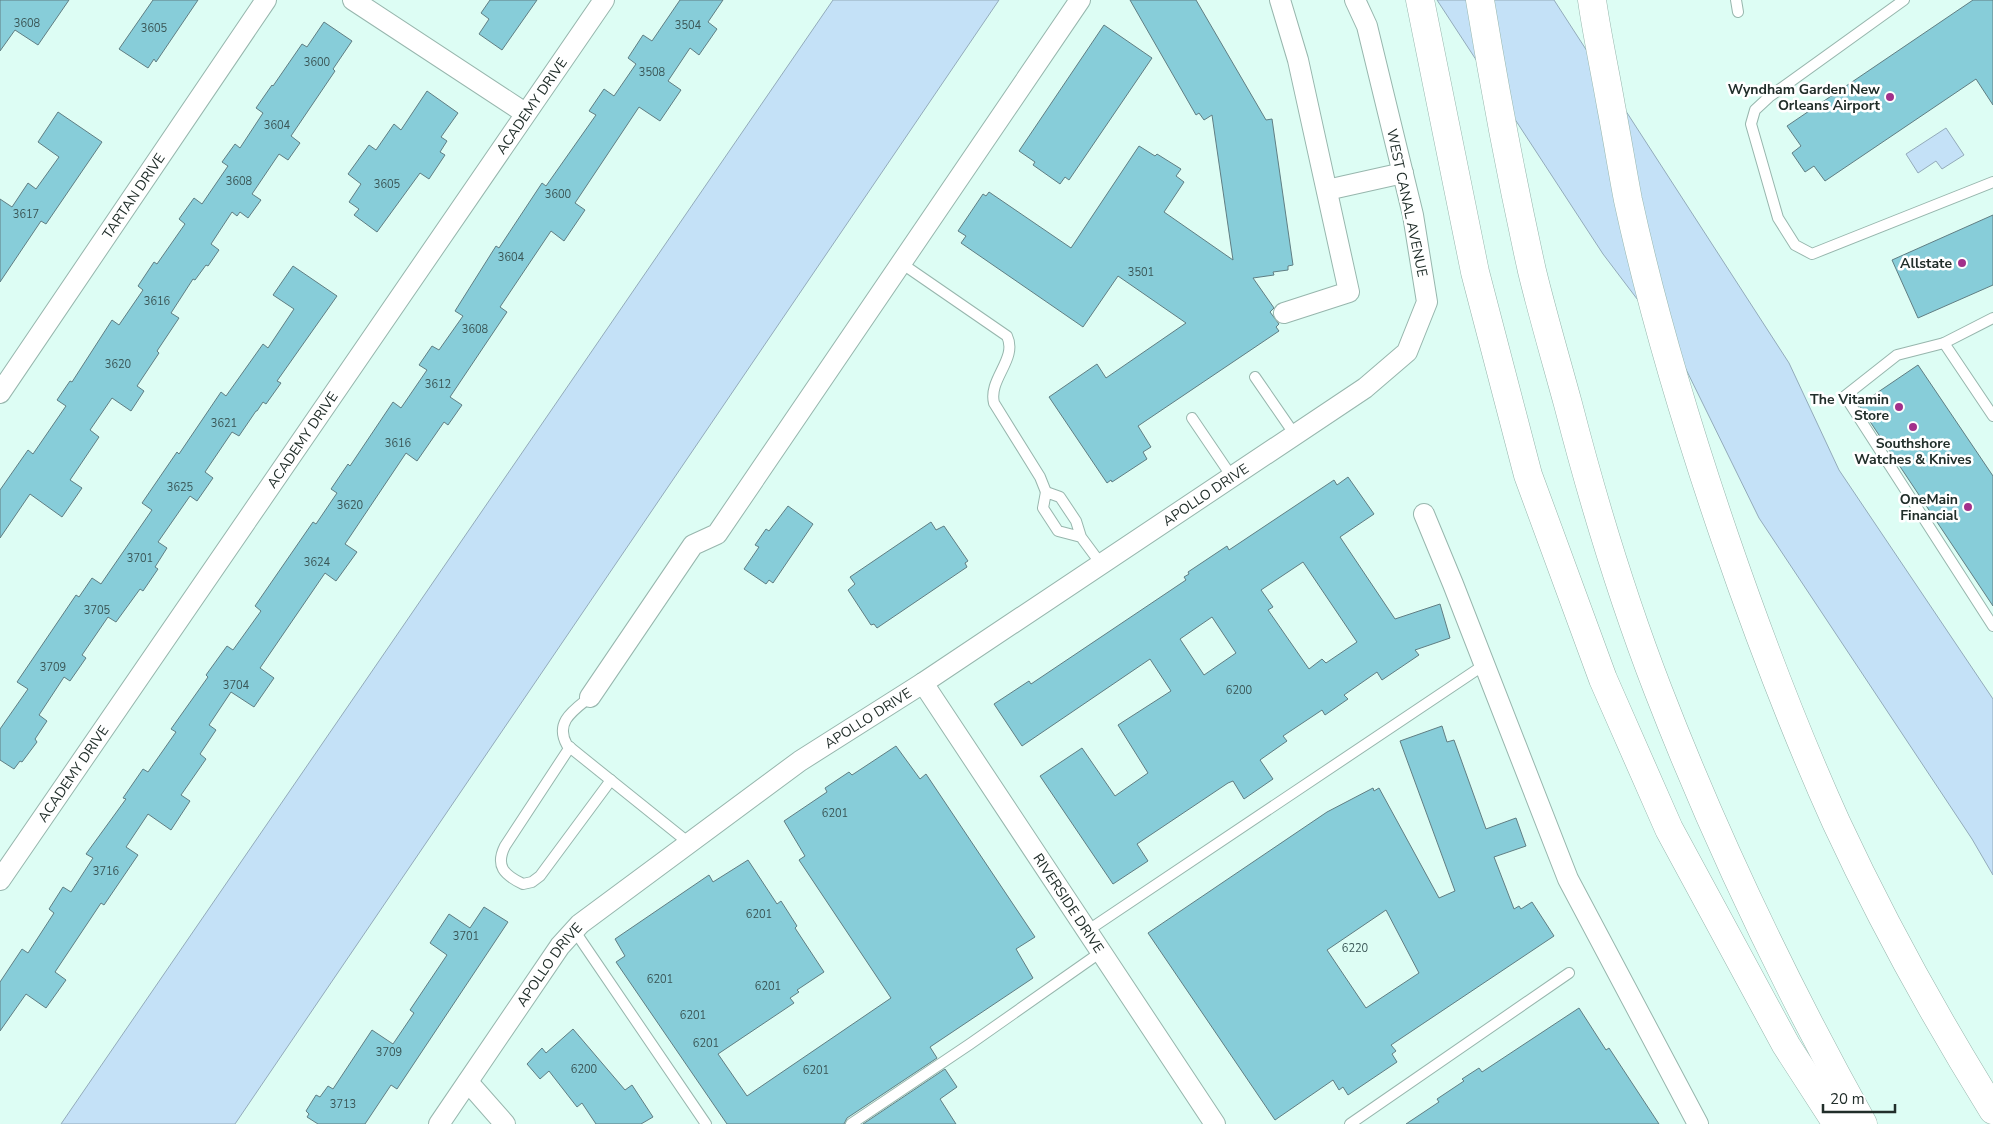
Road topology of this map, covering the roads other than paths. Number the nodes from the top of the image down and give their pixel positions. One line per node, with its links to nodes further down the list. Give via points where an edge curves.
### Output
1 (266, 0): 23 (street, TARTAN DRIVE)
2 (352, 0): 13 (street)
3 (604, 0): 13 (street, ACADEMY DRIVE)
4 (1080, 0): 17 (street)
5 (1280, 0): 16 (street, via 1298,60)
6 (1355, 0): 14 (street, WEST CANAL AVENUE, via 1367,26)
7 (1420, 0): 53 (highway, via 1475,272 1528,474 1603,679 1669,829 1786,1045)
8 (1480, 0): 54 (highway, via 1499,114 1533,273 1580,450 1630,612 1658,690 1747,899 1803,1014)
9 (1592, 0): 45 (highway, via 1628,199 1646,274 1686,421 1742,587 1778,685 1836,822 1889,929 1959,1056)
10 (1736, 0): 12 (lane)
11 (1904, 0): 15 (lane, via 1768,97 1755,110 1751,124 1778,218 1795,245 1812,254)
12 (1738, 12)
13 (525, 113): 39 (street, ACADEMY DRIVE)
14 (1403, 173): 16 (street); 22 (street, WEST CANAL AVENUE, via 1427,302 1407,352)
15 (1993, 182)
16 (1327, 190): 18 (street, via 1349,292)
17 (901, 263): 28 (lane, via 1007,336 1011,344 995,382 994,403); 35 (street, via 717,534 693,545)
18 (1284, 313)
19 (1993, 318): 20 (lane)
20 (1944, 343): 24 (lane); 32 (lane, via 1897,354 1844,396)
21 (1255, 377): 26 (lane)
22 (1365, 388): 26 (street, APOLLO DRIVE)
23 (0, 393)
24 (1993, 416)
25 (1192, 418): 27 (lane)
26 (1295, 435): 27 (street, APOLLO DRIVE)
27 (1232, 477): 31 (street, APOLLO DRIVE)
28 (1046, 492): 30 (lane, via 1060,497 1076,521); 30 (lane, via 1043,508 1058,531)
29 (1424, 514): 33 (street)
30 (1081, 537): 31 (lane)
31 (1101, 564): 34 (street, APOLLO DRIVE)
32 (1993, 626)
33 (1484, 664): 41 (lane); 52 (street, via 1568,879)
34 (922, 683): 38 (street, APOLLO DRIVE, via 800,762); 41 (street, RIVERSIDE DRIVE)
35 (590, 697): 36 (lane, via 572,712 561,730)
36 (570, 747): 37 (lane); 37 (lane, via 500,855 506,873 523,884 540,876)
37 (611, 780): 38 (lane)
38 (689, 843): 40 (street, APOLLO DRIVE)
39 (0, 880)
40 (574, 930): 44 (street, APOLLO DRIVE); 48 (lane)
41 (1087, 930): 42 (street, RIVERSIDE DRIVE)
42 (1101, 952): 49 (lane); 50 (street, RIVERSIDE DRIVE)
43 (1569, 973): 51 (lane)
44 (468, 1082): 46 (street, APOLLO DRIVE); 47 (street)
45 (1993, 1110)
46 (439, 1124)
47 (505, 1124)
48 (706, 1124)
49 (852, 1124)
50 (1215, 1124)
51 (1350, 1124)
52 (1698, 1124)
53 (1837, 1124)
54 (1863, 1124)

